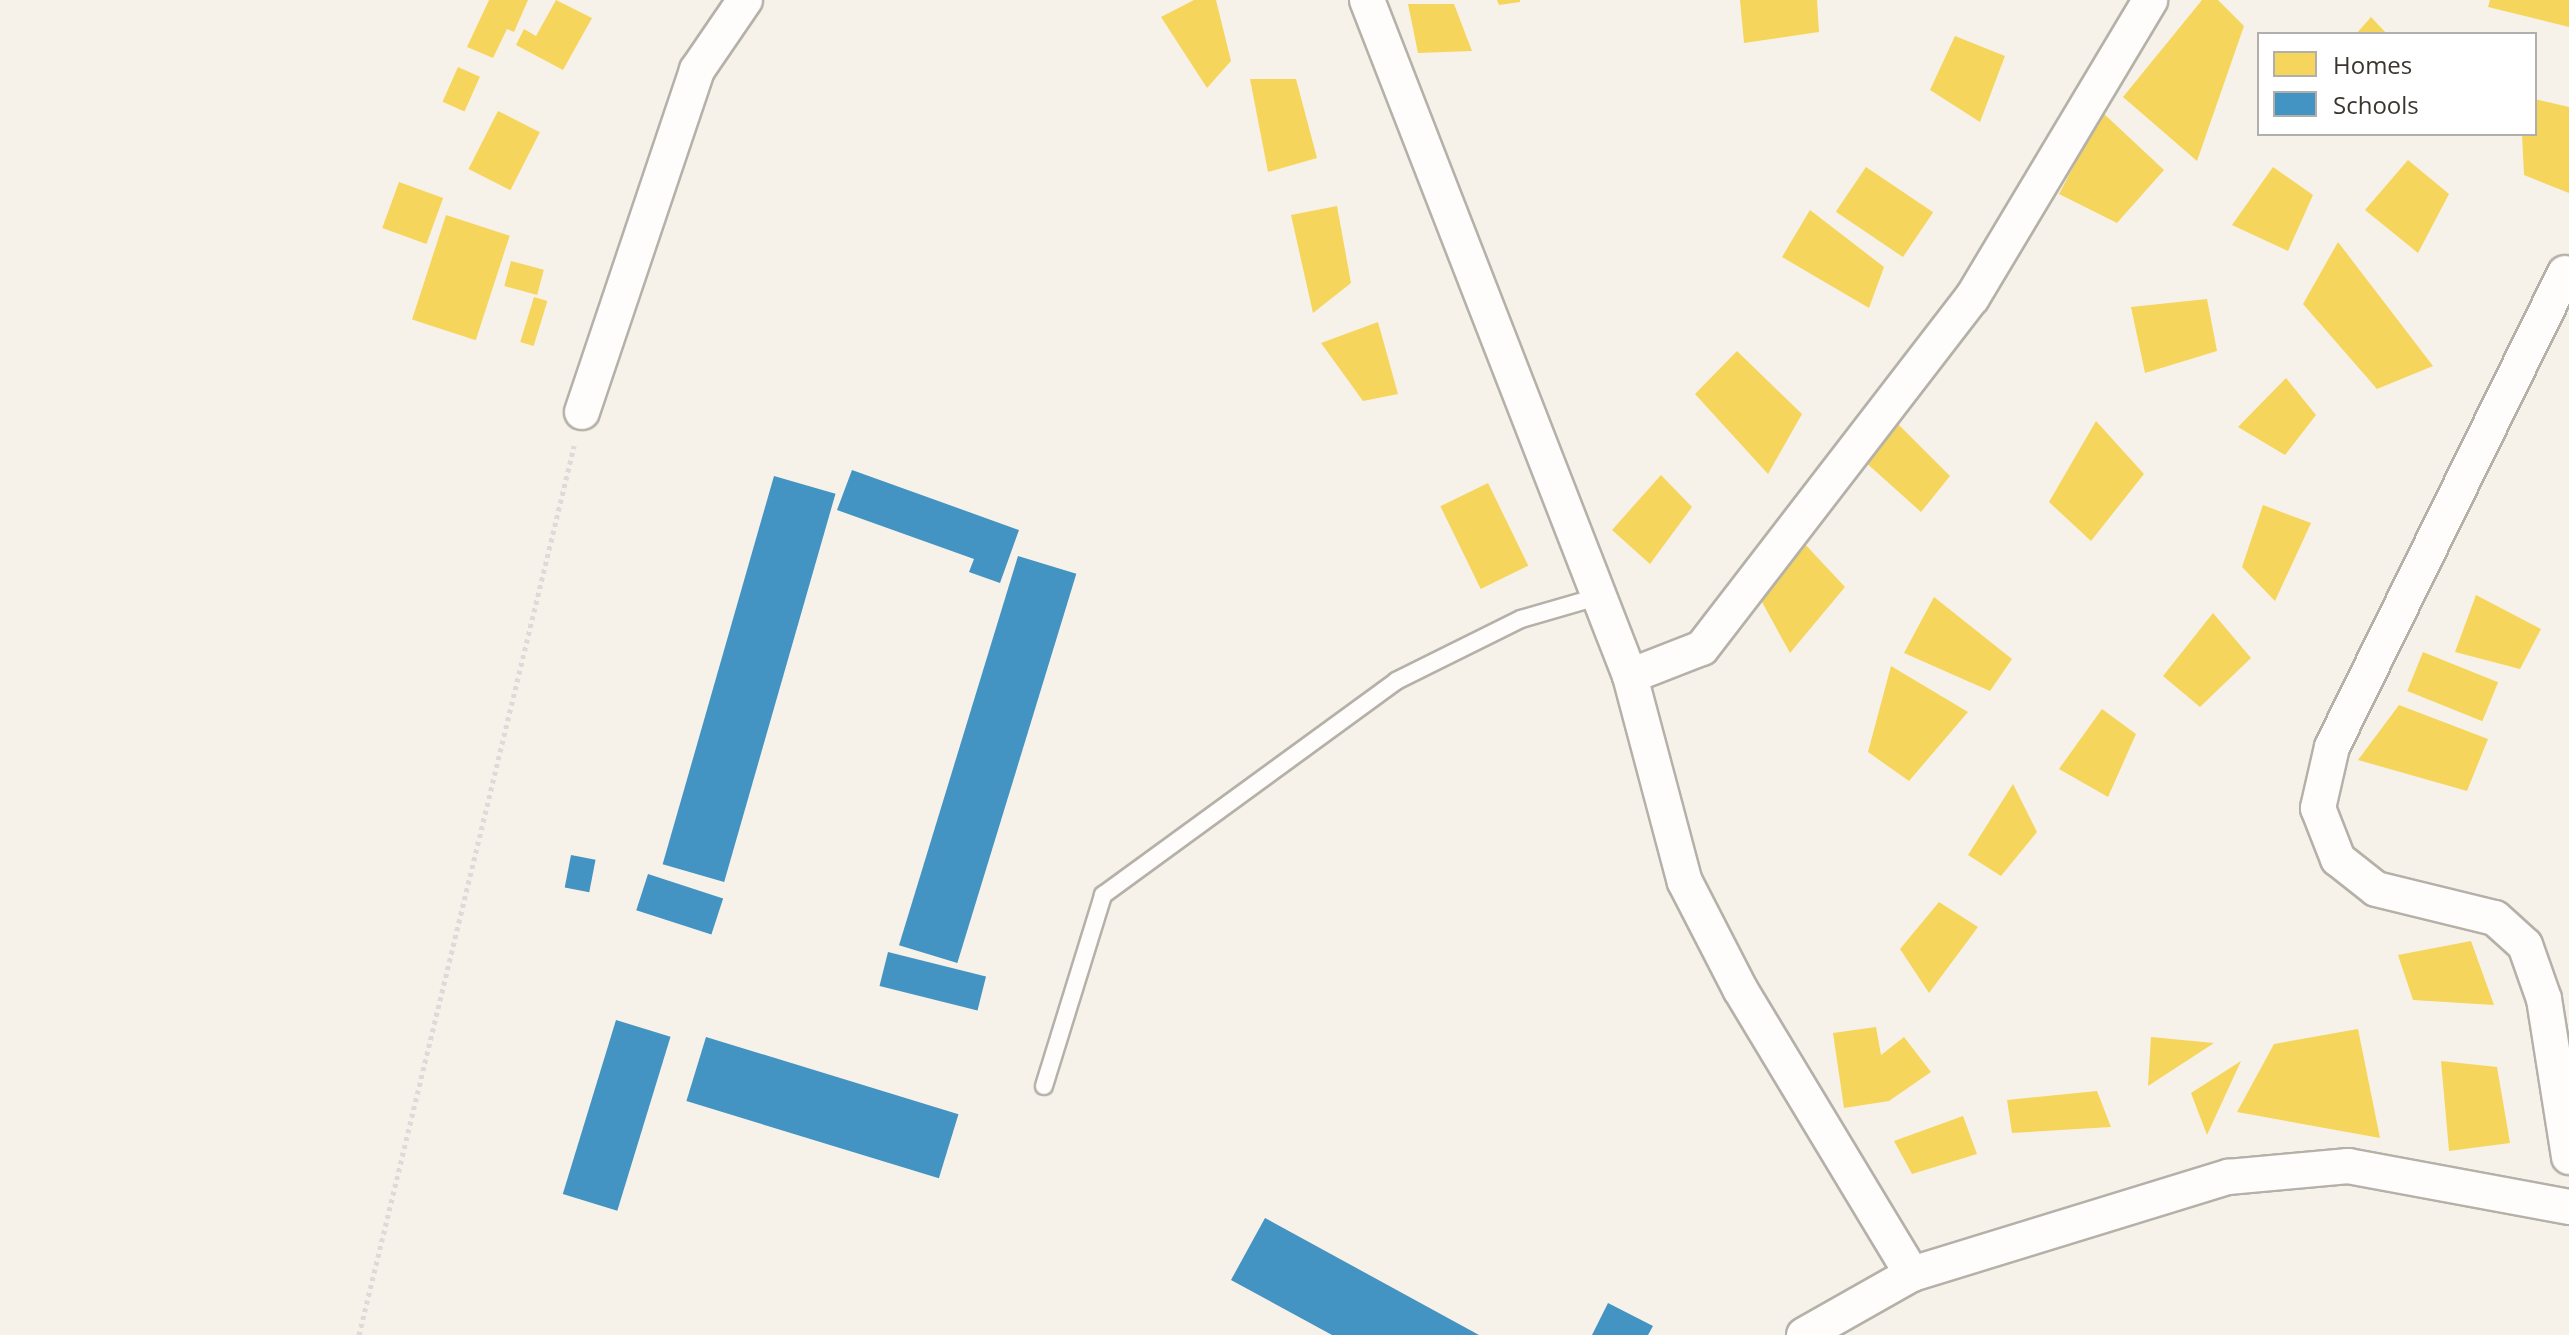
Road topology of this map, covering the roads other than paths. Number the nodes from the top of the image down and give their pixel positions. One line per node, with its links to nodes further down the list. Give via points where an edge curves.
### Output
1 (745, 0): 5 (street, via 697,70)
2 (1367, 0): 6 (street)
3 (2150, 0): 7 (street, via 1962,311 1702,648)
4 (2565, 273): 9 (street, via 2332,747 2318,808 2338,859 2376,889 2495,918 2525,945 2544,999)
5 (582, 412)
6 (1600, 596): 7 (street); 8 (lane, via 1521,619 1396,681 1103,895)
7 (1630, 676): 11 (street, via 1685,882 1740,989)
8 (1044, 1086)
9 (2569, 1157)
10 (2569, 1207): 11 (street, via 2348,1166 2228,1177)
11 (1912, 1274): 12 (street)
12 (1804, 1335)

